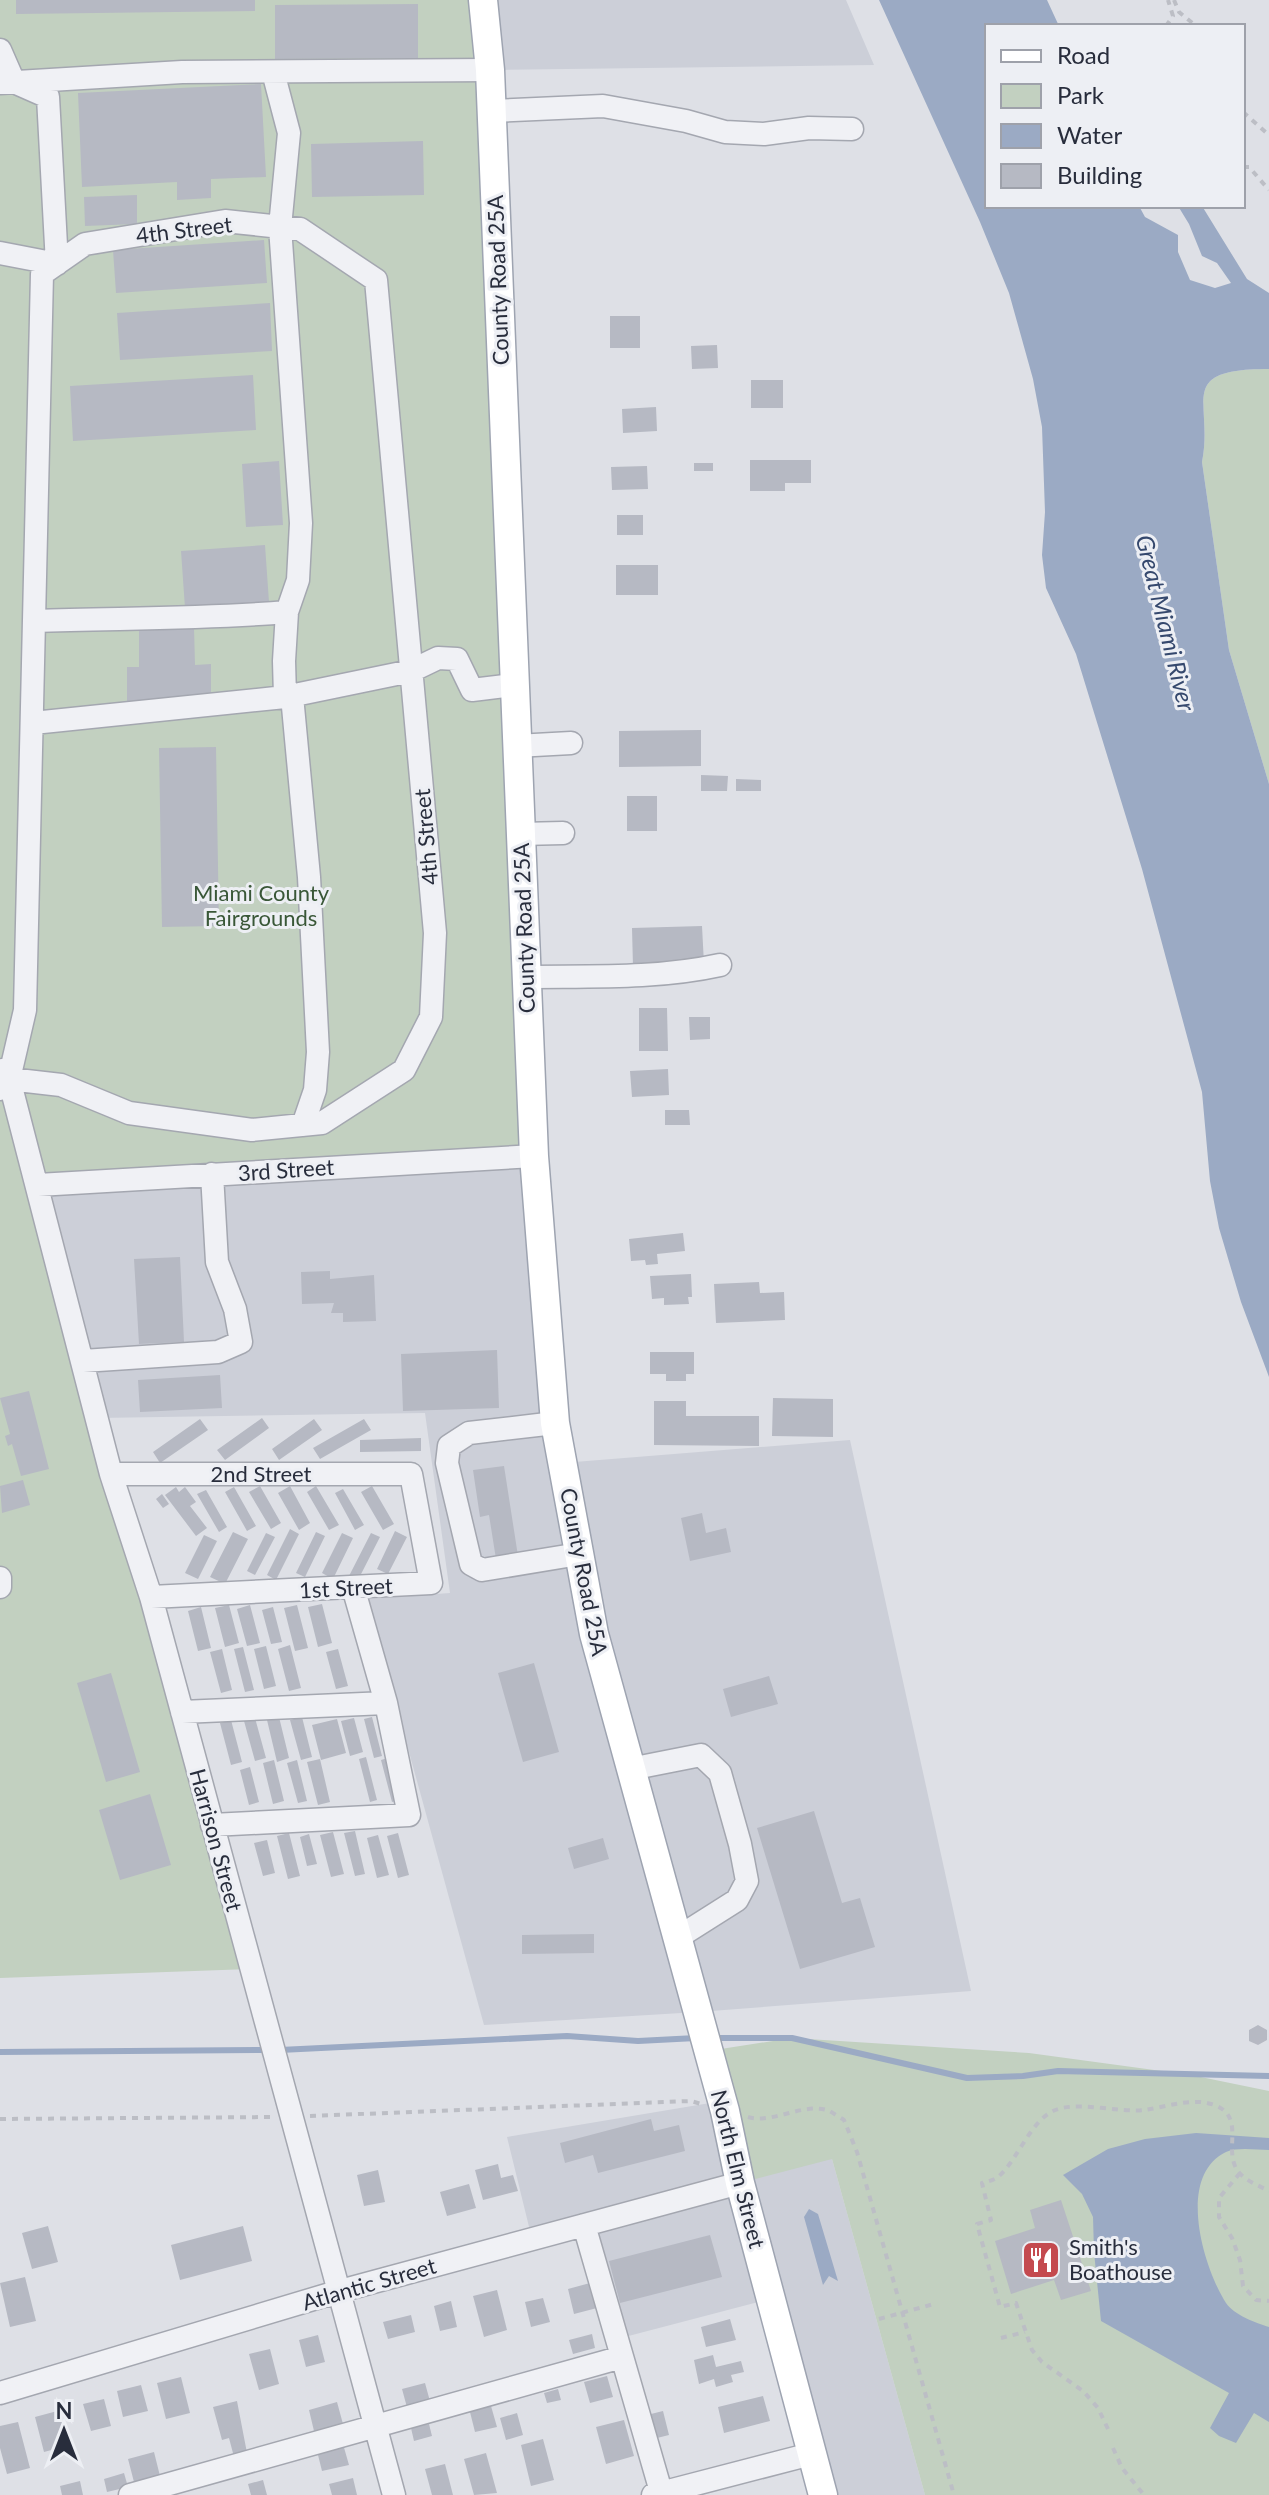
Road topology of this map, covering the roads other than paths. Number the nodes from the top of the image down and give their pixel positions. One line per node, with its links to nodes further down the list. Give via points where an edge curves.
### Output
1 (483, 0): 3 (main road, County Road 25A)
2 (0, 50): 5 (street)
3 (490, 70): 4 (street); 6 (main road, County Road 25A)
4 (273, 72): 5 (street); 8 (street, via 289,133)
5 (7, 82): 10 (street, via 48,97)
6 (492, 111): 7 (street, via 603,106 725,132); 14 (main road, County Road 25A)
7 (852, 129)
8 (280, 227): 10 (street, 4th Street, via 225,221 85,244); 11 (street, via 301,523 298,580); 13 (street, 4th Street, via 300,229 376,280)
9 (0, 253): 10 (street)
10 (57, 264): 12 (street, via 42,274)
11 (287, 612): 12 (street); 15 (street)
12 (35, 621): 16 (street)
13 (411, 671): 14 (street, via 438,658 457,659 472,690); 15 (street); 24 (street, 4th Street, via 435,933 431,1017 404,1070 322,1123)
14 (513, 685): 18 (main road, County Road 25A)
15 (288, 697): 16 (street); 24 (street, via 309,877 318,1052 315,1090)
16 (33, 723): 23 (street, via 25,1010)
17 (571, 743): 18 (street)
18 (516, 746): 20 (main road, County Road 25A)
19 (563, 833): 20 (street)
20 (520, 834): 22 (main road, County Road 25A)
21 (720, 965): 22 (street, via 648,974)
22 (526, 977): 25 (main road, County Road 25A)
23 (3, 1078): 24 (street, via 61,1085 129,1113 252,1130); 27 (street, Harrison Street)
24 (303, 1125)
25 (534, 1156): 26 (street, 3rd Street); 29 (main road, County Road 25A)
26 (212, 1174): 27 (street, 3rd Street); 28 (street, via 217,1262 241,1342 218,1352)
27 (38, 1185): 28 (street, Harrison Street)
28 (83, 1361): 30 (street, Harrison Street)
29 (555, 1423): 32 (main road, County Road 25A); 32 (street, via 469,1433 449,1446 447,1463 471,1564 482,1570)
30 (111, 1474): 31 (street, 2nd Street); 36 (street, Harrison Street)
31 (411, 1474): 35 (street, 1st Street, via 431,1583)
32 (579, 1554): 39 (main road, County Road 25A)
33 (0, 1578): 34 (street)
34 (0, 1587)
35 (353, 1587): 36 (street, 1st Street); 37 (street)
36 (151, 1597): 38 (street, Harrison Street)
37 (386, 1703): 38 (street); 40 (street, via 409,1815)
38 (182, 1712): 40 (street, Harrison Street)
39 (630, 1769): 41 (main road, County Road 25A); 42 (street, via 701,1755 720,1773 740,1844 747,1881 737,1900)
40 (212, 1825): 45 (street, Harrison Street)
41 (651, 1844): 42 (main road, North Elm Street)
42 (677, 1938): 43 (main road, North Elm Street)
43 (740, 2183): 44 (street, Atlantic Street); 49 (main road, North Elm Street)
44 (584, 2225): 45 (street, Atlantic Street); 46 (street)
45 (340, 2291): 47 (street, Atlantic Street); 48 (street, Harrison Street)
46 (622, 2357): 48 (street); 50 (street)
47 (0, 2393)
48 (376, 2427): 51 (street); 52 (street, Harrison Street)
49 (811, 2454): 50 (street); 53 (main road, North Elm Street)
50 (659, 2494)
51 (130, 2495)
52 (394, 2495)
53 (823, 2495)

